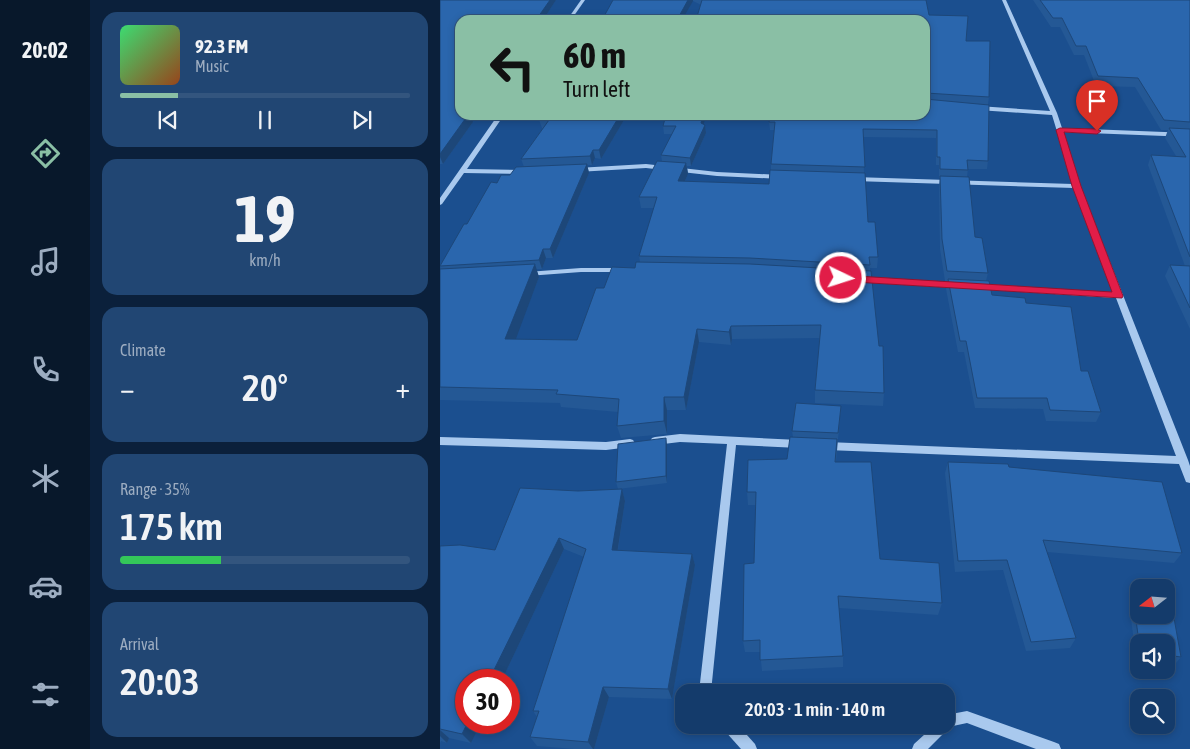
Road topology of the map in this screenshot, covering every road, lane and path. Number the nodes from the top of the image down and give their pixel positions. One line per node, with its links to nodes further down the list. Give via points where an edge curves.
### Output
1 (583, 0): 3 (street)
2 (1004, 0): 5 (street)
3 (572, 15)
4 (975, 108): 5 (street)
5 (1054, 113): 7 (street)
6 (498, 120): 9 (street)
7 (1060, 130): 8 (street); 14 (street)
8 (1190, 135)
9 (462, 171): 11 (street); 15 (street)
10 (570, 171): 12 (street, via 646,166 717,174)
11 (532, 172)
12 (790, 177)
13 (850, 179): 14 (street)
14 (1077, 186): 21 (street)
15 (440, 203)
16 (631, 270): 17 (street)
17 (522, 274)
18 (856, 279): 19 (street)
19 (963, 286)
20 (972, 287): 21 (street)
21 (1118, 296): 24 (street)
22 (440, 441): 23 (street, via 606,446 680,438)
23 (732, 441): 24 (street); 26 (street)
24 (1183, 460): 25 (street)
25 (1190, 479)
26 (706, 684)
27 (955, 719): 32 (street, via 967,717)
28 (737, 734): 30 (street)
29 (935, 734): 31 (street)
30 (750, 749)
31 (919, 749)
32 (1054, 749)

